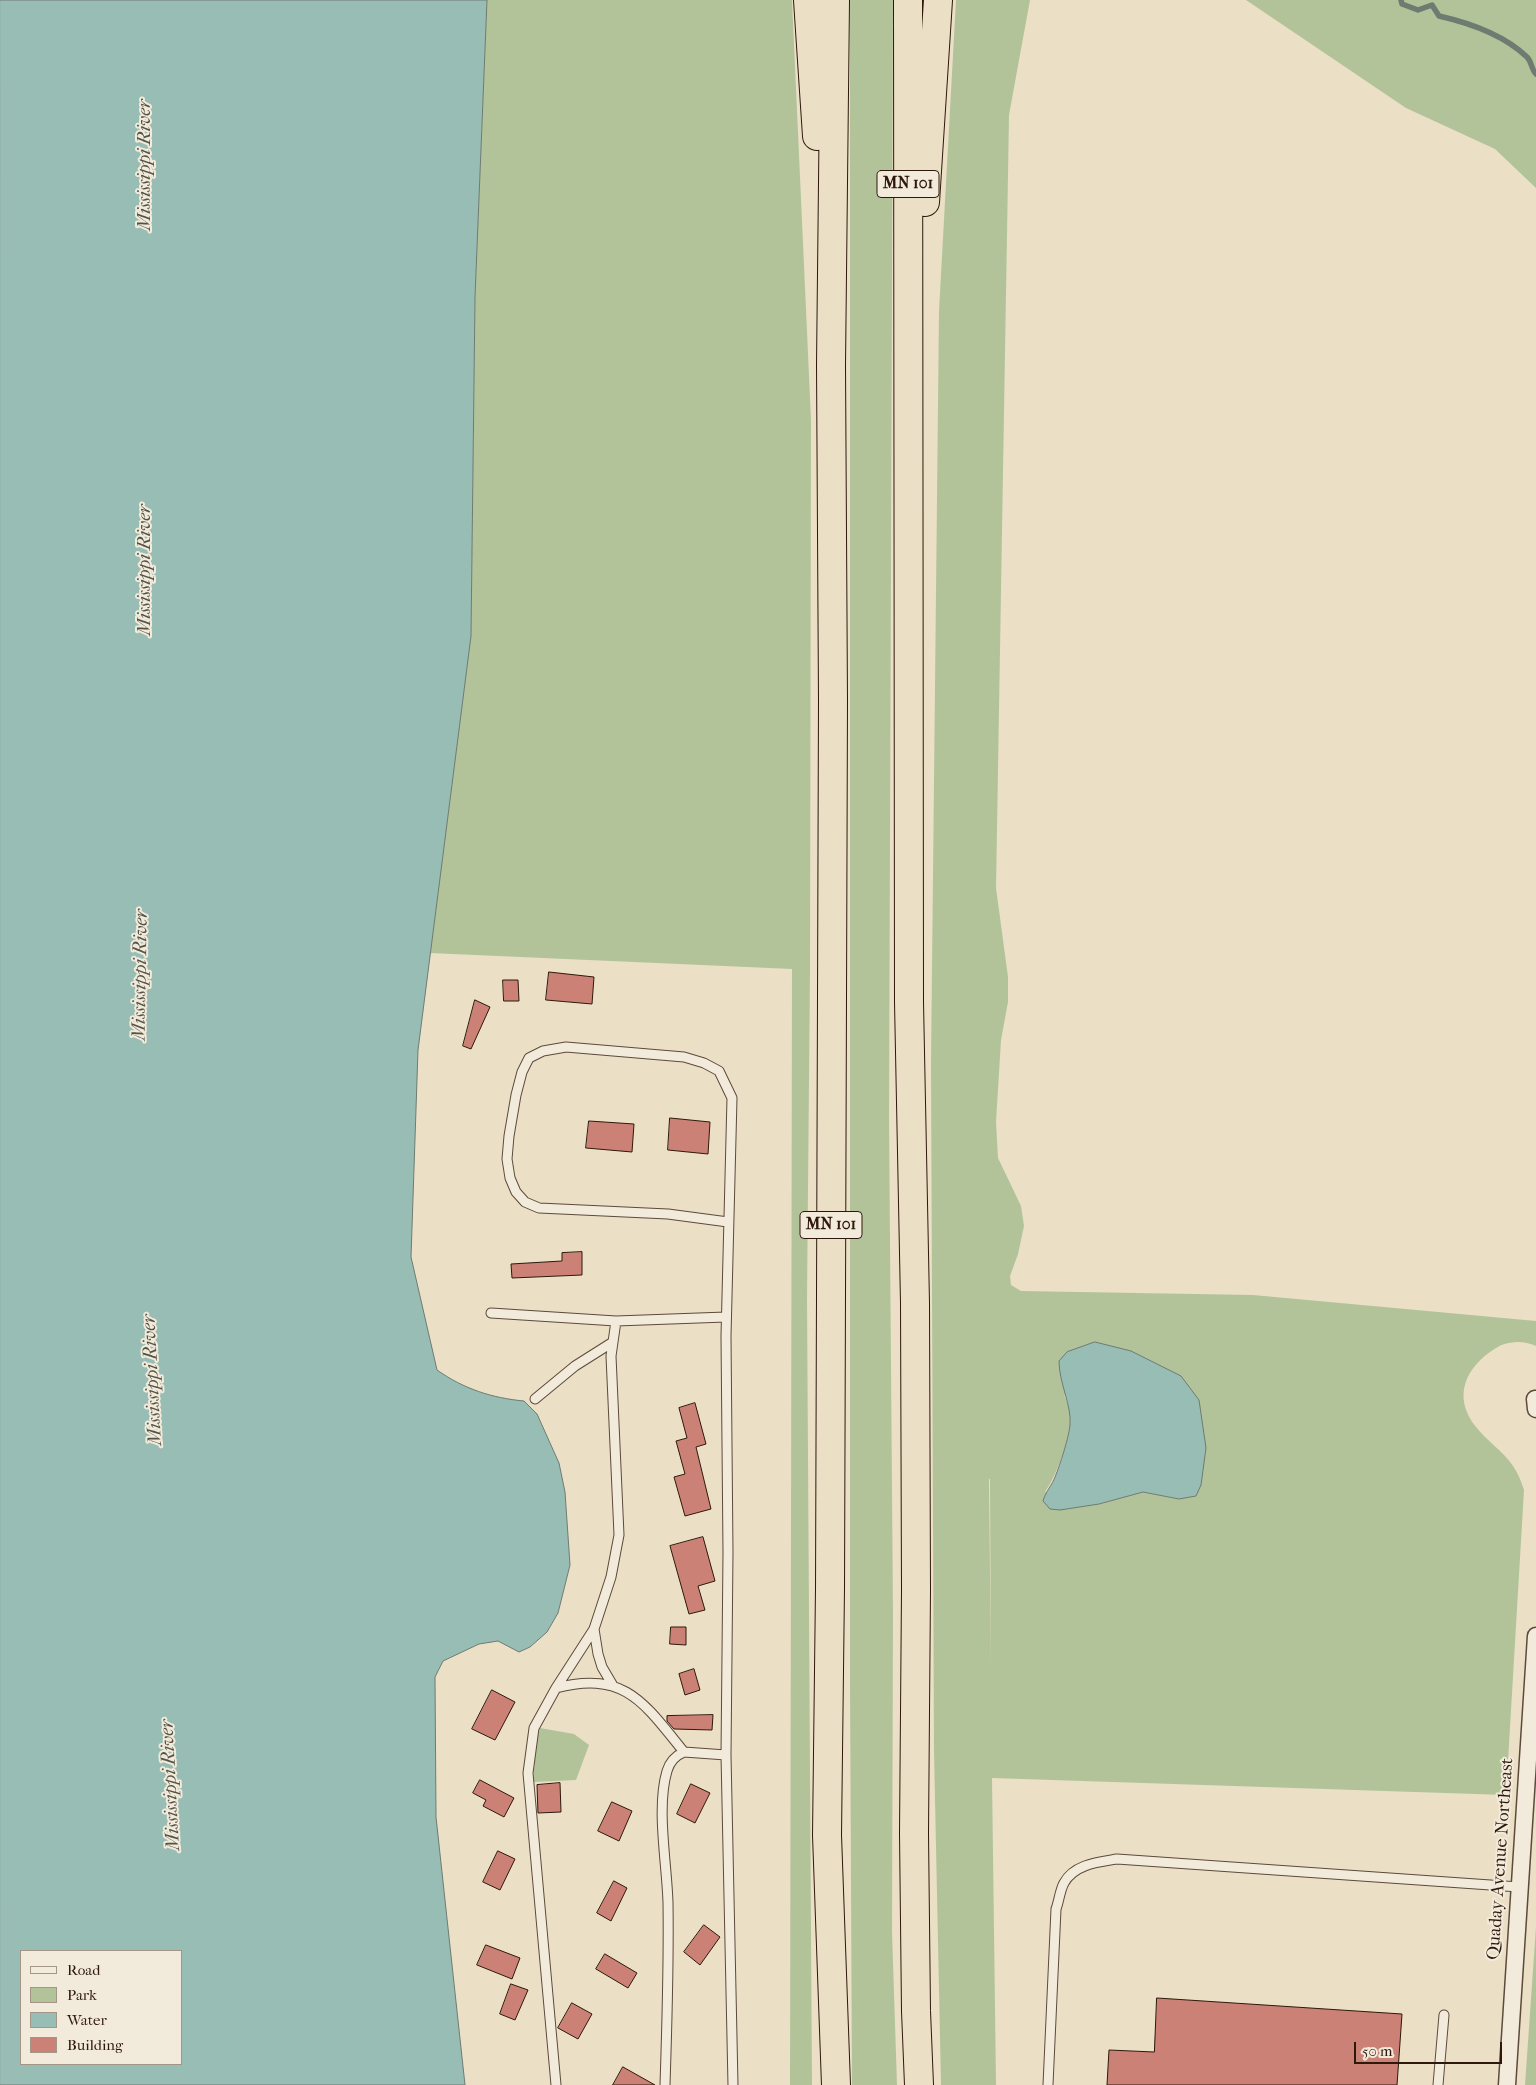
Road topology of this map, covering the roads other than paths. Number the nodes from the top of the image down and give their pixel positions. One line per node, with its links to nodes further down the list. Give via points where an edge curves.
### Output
1 (808, 0): 5 (highway)
2 (835, 0): 5 (highway, MN 101)
3 (908, 0): 6 (highway, MN 101)
4 (938, 0): 6 (highway)
5 (832, 365): 24 (highway, MN 101, via 827,1835)
6 (909, 368): 25 (highway, MN 101, via 909,1002 915,1303 914,1833)
7 (728, 1222): 7 (lane, via 732,1098 719,1070 684,1057 566,1048 543,1051 530,1058 522,1072 516,1095 508,1159 510,1178 525,1202 539,1208 668,1214); 9 (lane)
8 (491, 1314): 10 (lane)
9 (726, 1317): 10 (lane); 18 (lane)
10 (616, 1321): 11 (lane)
11 (613, 1342): 12 (lane, via 575,1366); 13 (lane, via 619,1535 611,1576)
12 (535, 1399)
13 (594, 1629): 15 (lane, via 602,1667); 16 (lane)
14 (1536, 1636): 19 (street, Quaday Avenue Northeast)
15 (612, 1684): 16 (lane, via 586,1682); 17 (lane, via 639,1698)
16 (556, 1688): 21 (lane, via 534,1728 528,1773)
17 (684, 1752): 18 (lane); 22 (lane, via 674,1757 667,1769 664,1785 668,1901)
18 (726, 1755): 23 (lane)
19 (1519, 1887): 26 (lane, via 1117,1859 1089,1864 1064,1882 1056,1909); 28 (street, Quaday Avenue Northeast)
20 (1444, 2015): 27 (lane)
21 (556, 2085)
22 (666, 2085)
23 (733, 2085)
24 (836, 2085)
25 (919, 2085)
26 (1048, 2085)
27 (1438, 2085)
28 (1507, 2085)

